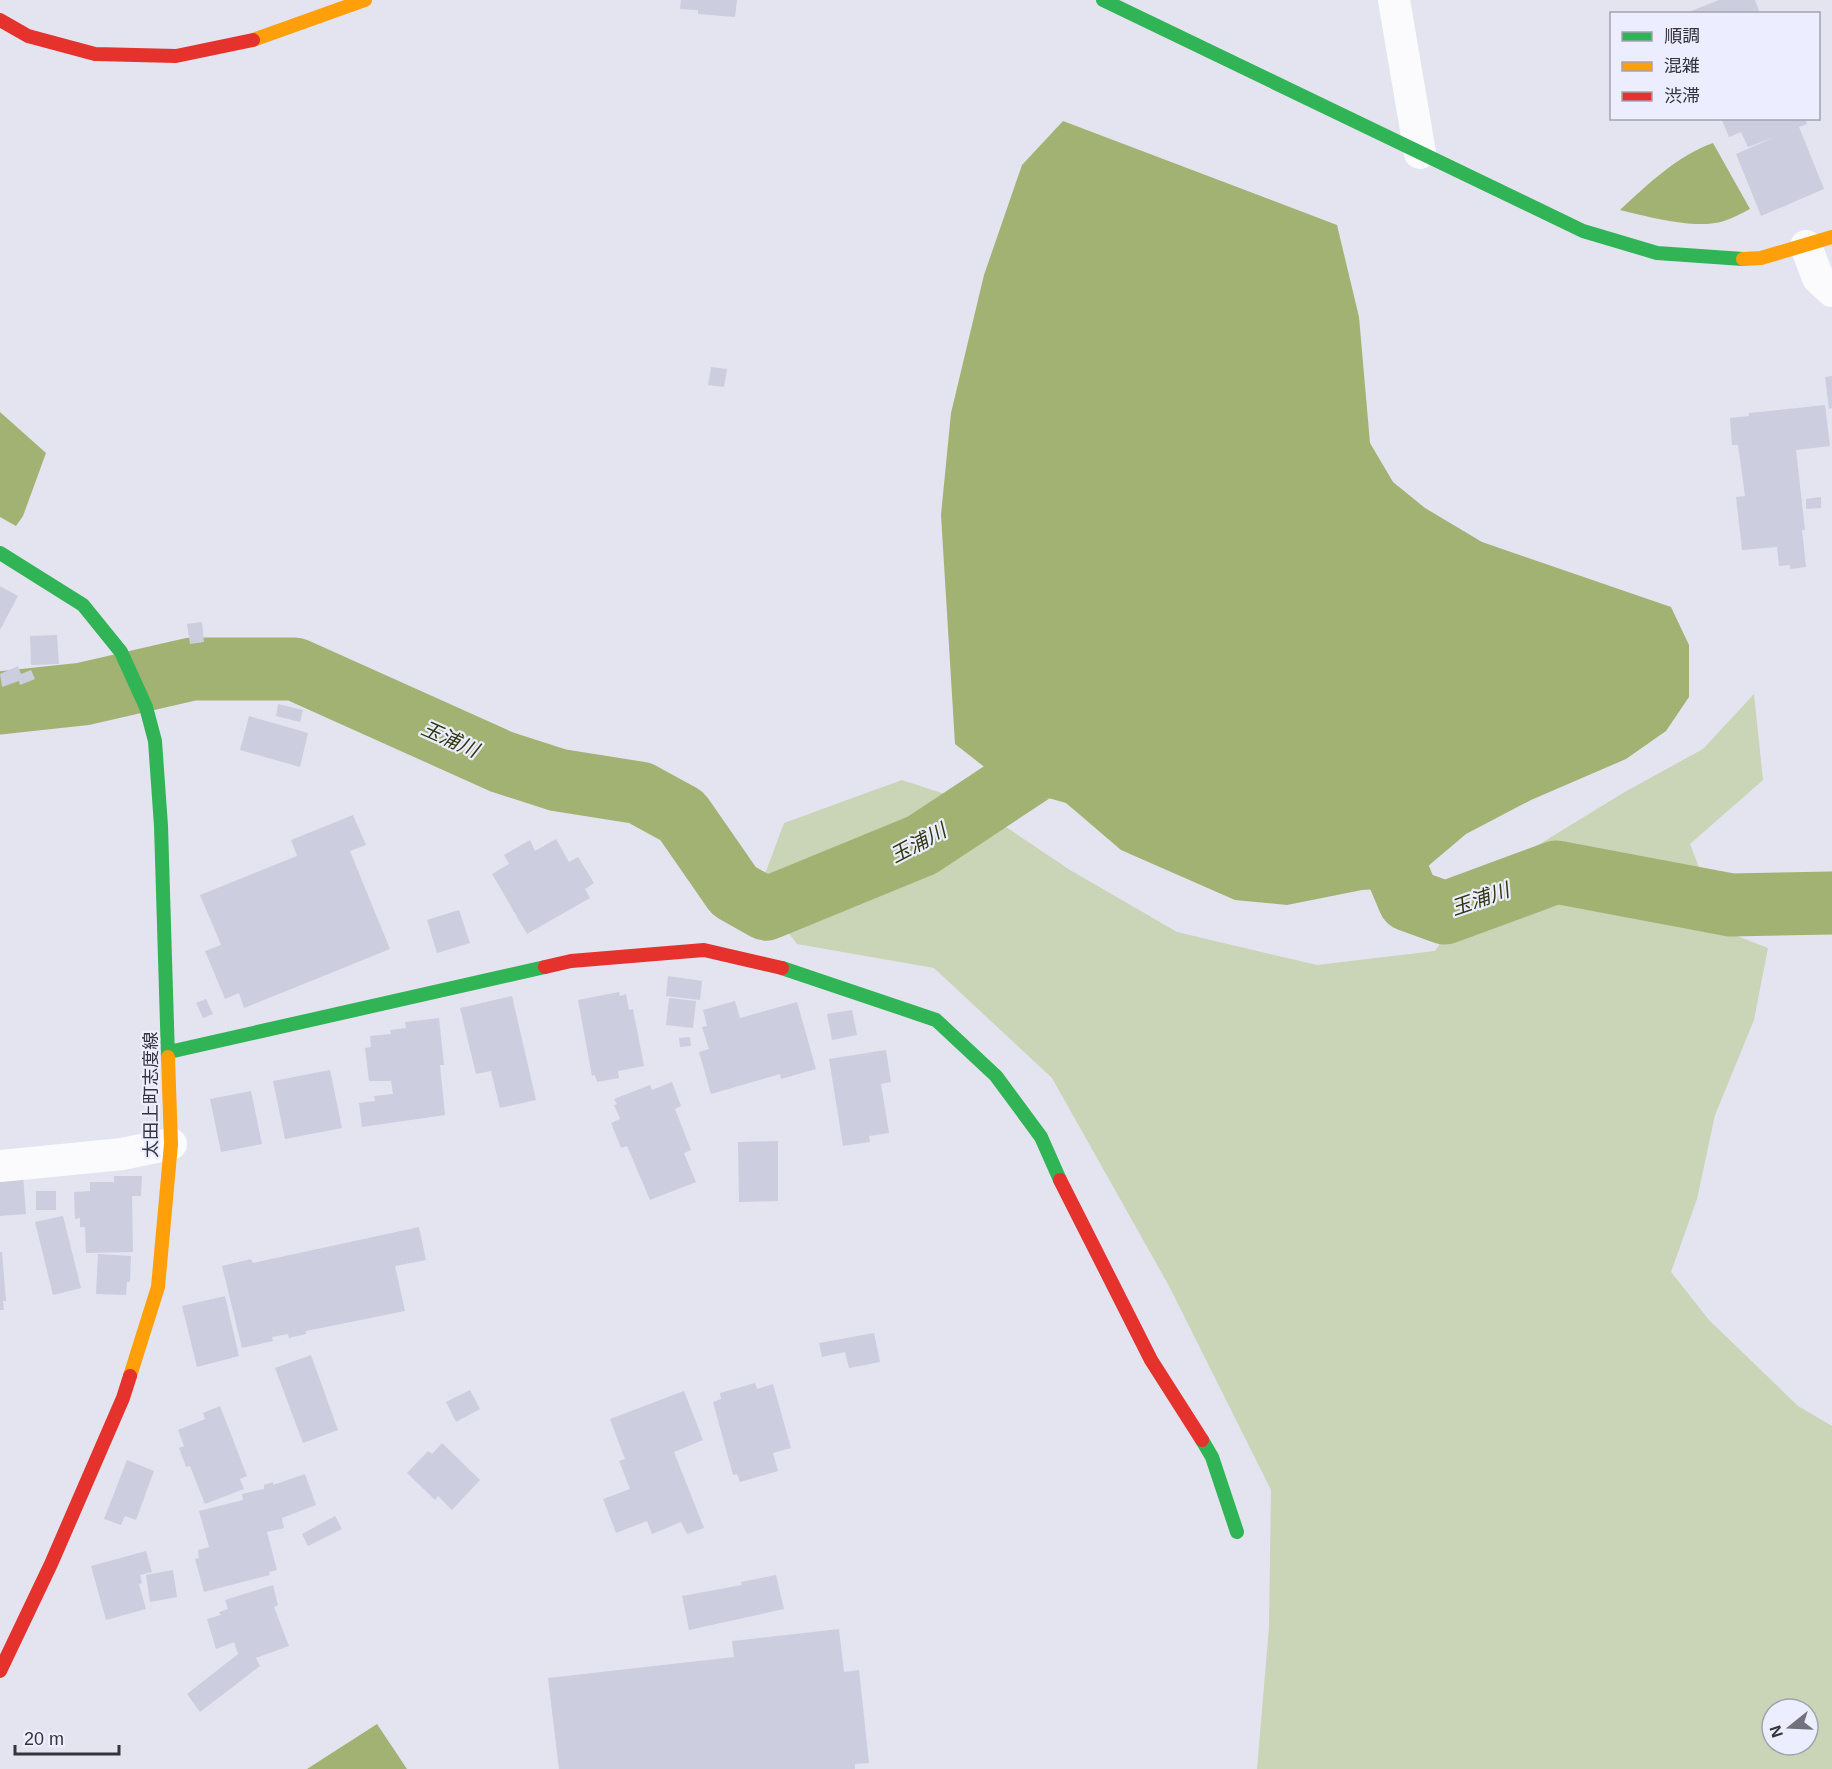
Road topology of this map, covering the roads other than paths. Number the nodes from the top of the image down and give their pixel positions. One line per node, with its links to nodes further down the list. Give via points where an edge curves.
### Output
1 (365, 0): 4 (street, via 255,40 176,56 95,54 28,36)
2 (1103, 0): 5 (street)
3 (1394, 0): 5 (street)
4 (0, 20)
5 (1420, 153): 6 (street, via 1583,231 1657,253 1761,258)
6 (1819, 242): 7 (street, via 1818,278)
7 (1832, 291)
8 (0, 553): 9 (street, 太田上町志度線, via 83,605 122,652 146,707 155,741)
9 (169, 1052): 10 (street, 太田上町志度線); 12 (street, via 570,961 704,950 793,969 936,1020 996,1076 1041,1137 1066,1196 1151,1360 1212,1457)
10 (171, 1144): 11 (street, via 122,1154); 13 (street, 太田上町志度線, via 158,1287 123,1398)
11 (0, 1166)
12 (1237, 1532)
13 (0, 1671)

